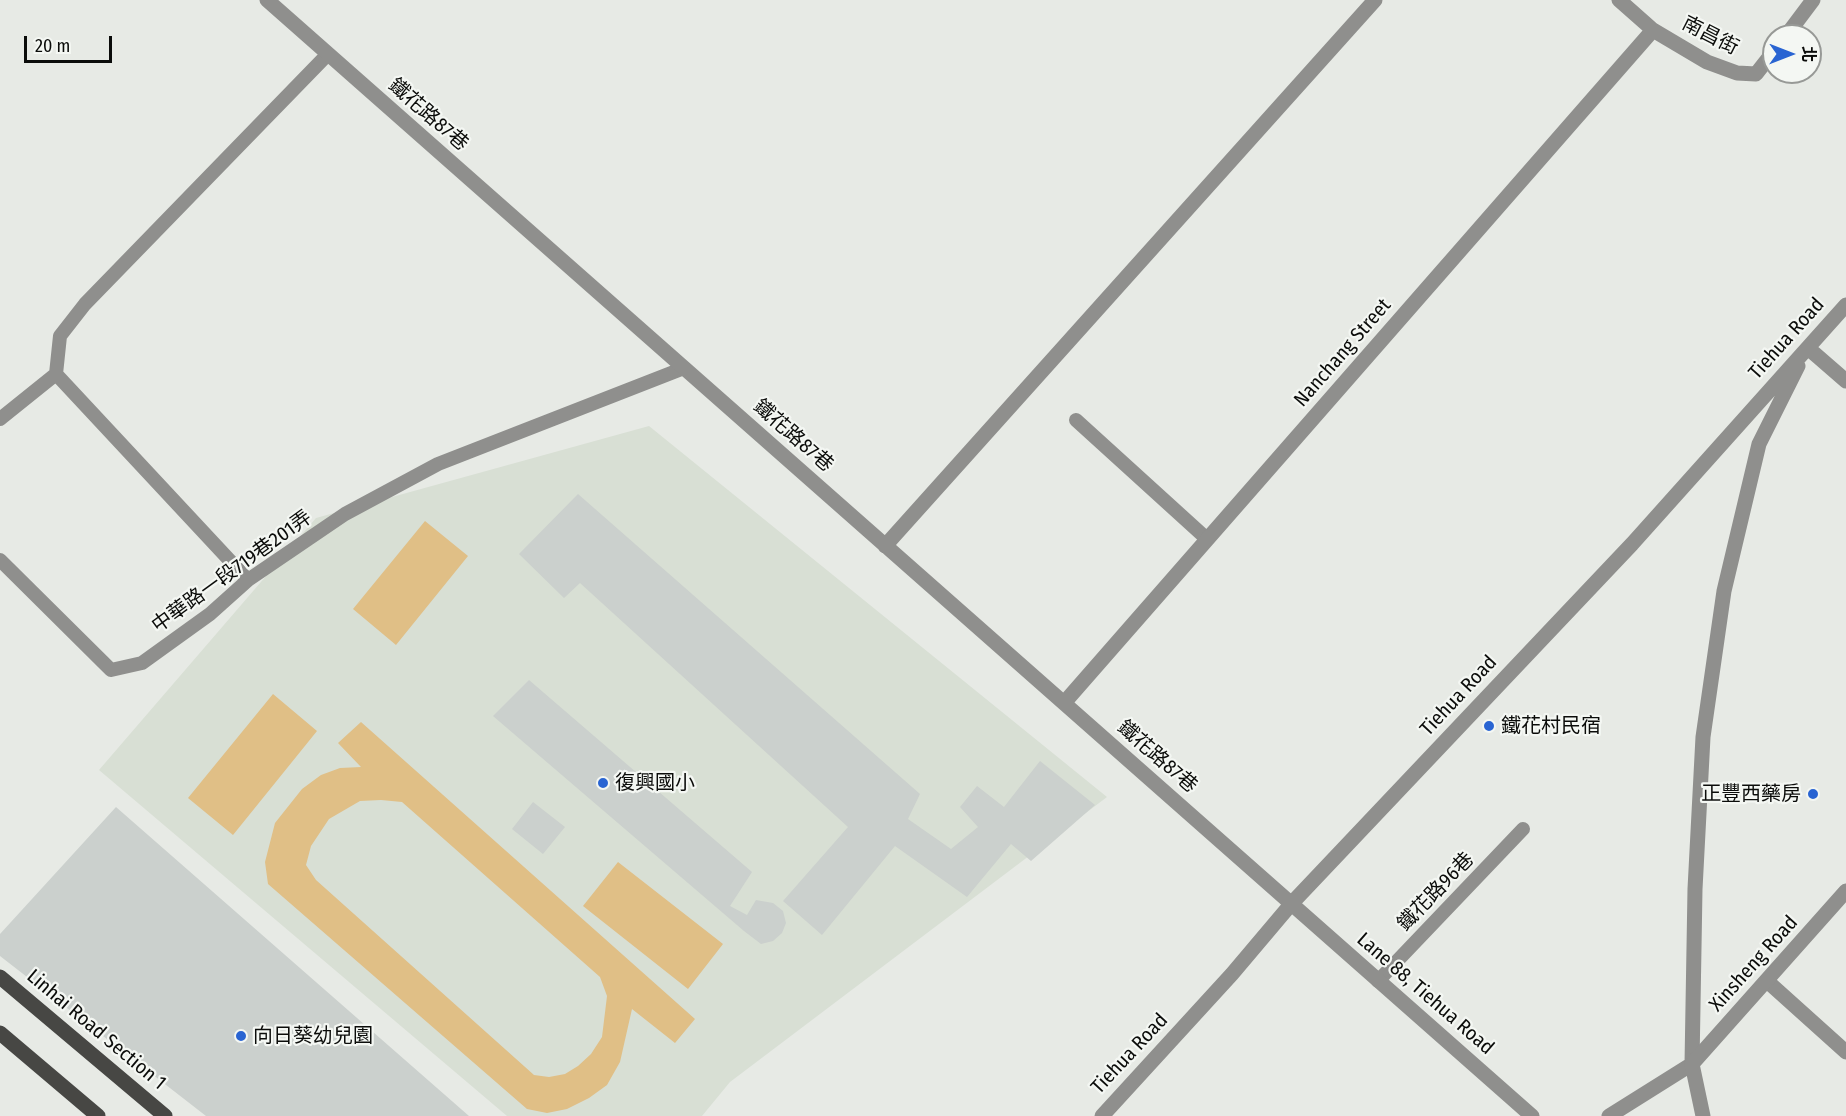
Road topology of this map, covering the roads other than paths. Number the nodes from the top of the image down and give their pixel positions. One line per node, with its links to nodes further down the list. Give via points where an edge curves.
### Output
1 (267, 0): 7 (street, 鐵花路87巷)
2 (1375, 0): 17 (street)
3 (1619, 0): 6 (street)
4 (1813, 0): 5 (street)
5 (1795, 24)
6 (1653, 30): 8 (street, 南昌街, via 1707,62 1737,73 1756,74); 16 (street, Nanchang Street)
7 (328, 54): 11 (street, 鐵花路87巷); 12 (lane, via 85,304 60,336)
8 (1762, 66)
9 (1846, 305): 10 (street, Tiehua Road)
10 (1808, 348): 13 (street); 23 (street, Tiehua Road, via 1632,544); 29 (street, via 1759,444 1724,591 1703,737)
11 (684, 368): 17 (street, 鐵花路87巷); 19 (lane, 中華路一段719巷201弄, via 438,464 345,514)
12 (56, 374): 14 (lane); 19 (lane)
13 (1846, 381)
14 (0, 419)
15 (1076, 420): 16 (lane)
16 (1207, 539): 20 (street, Nanchang Street)
17 (885, 546): 20 (street, 鐵花路87巷)
18 (0, 560): 19 (lane, 中華路一段719巷201弄, via 111,670 142,663 210,614)
19 (248, 579)
20 (1064, 703): 23 (street, 鐵花路87巷)
21 (1523, 829): 25 (lane, 鐵花路96巷)
22 (1846, 891): 26 (street, Xinsheng Road)
23 (1292, 903): 25 (street, Lane 88, Tiehua Road); 32 (street, Tiehua Road)
24 (0, 977): 31 (main road, Linhai Road Section 1)
25 (1378, 981): 33 (street, Lane 88, Tiehua Road)
26 (1767, 981): 28 (street); 29 (street, Xinsheng Road)
27 (0, 1033): 30 (main road)
28 (1846, 1052)
29 (1692, 1064): 34 (street); 35 (street)
30 (98, 1116)
31 (165, 1116)
32 (1102, 1116)
33 (1532, 1116)
34 (1609, 1116)
35 (1703, 1116)

